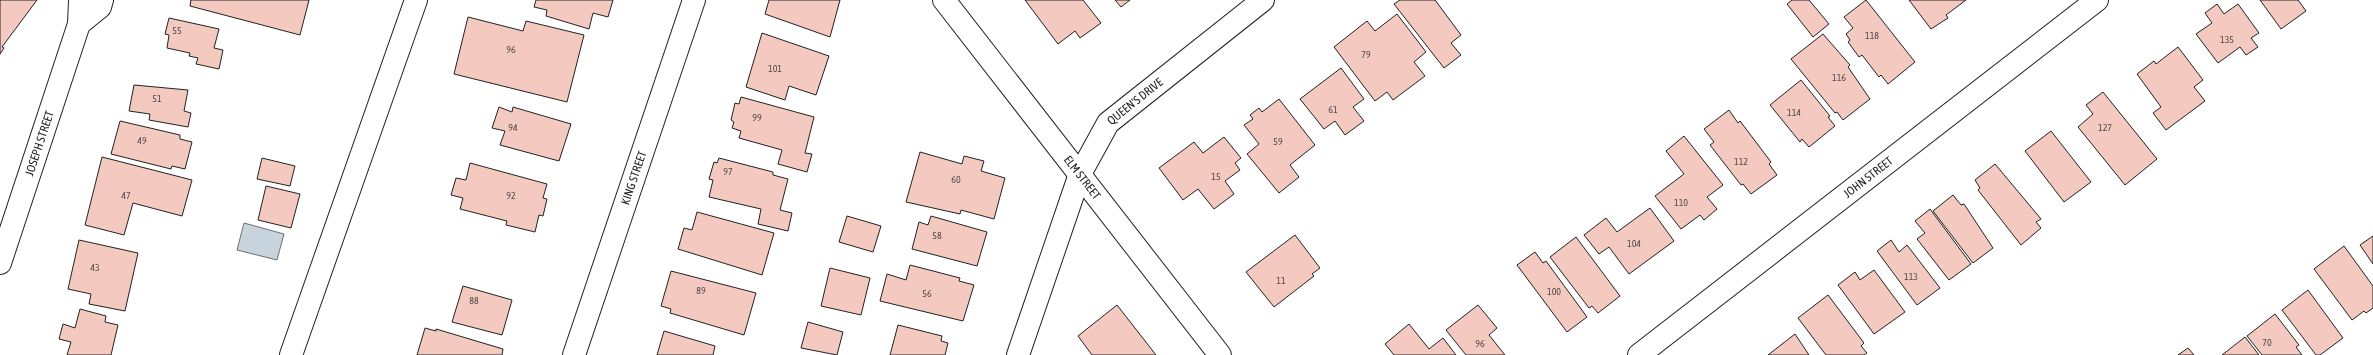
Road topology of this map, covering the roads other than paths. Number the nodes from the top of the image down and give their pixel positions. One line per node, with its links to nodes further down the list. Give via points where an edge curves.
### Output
1 (80, 0): 8 (street, JOSEPH STREET)
2 (102, 0): 8 (street, via 100,7)
3 (416, 0): 11 (street)
4 (694, 0): 12 (street, KING STREET)
5 (944, 0): 9 (street, ELM STREET)
6 (1263, 0): 9 (street, QUEEN'S DRIVE, via 1108,123)
7 (2097, 0): 15 (street, JOHN STREET)
8 (79, 24): 10 (street, JOSEPH STREET)
9 (1080, 174): 13 (street, QUEEN'S DRIVE); 14 (street, ELM STREET)
10 (0, 263)
11 (291, 355)
12 (574, 355)
13 (1018, 355)
14 (1220, 355)
15 (1640, 355)

